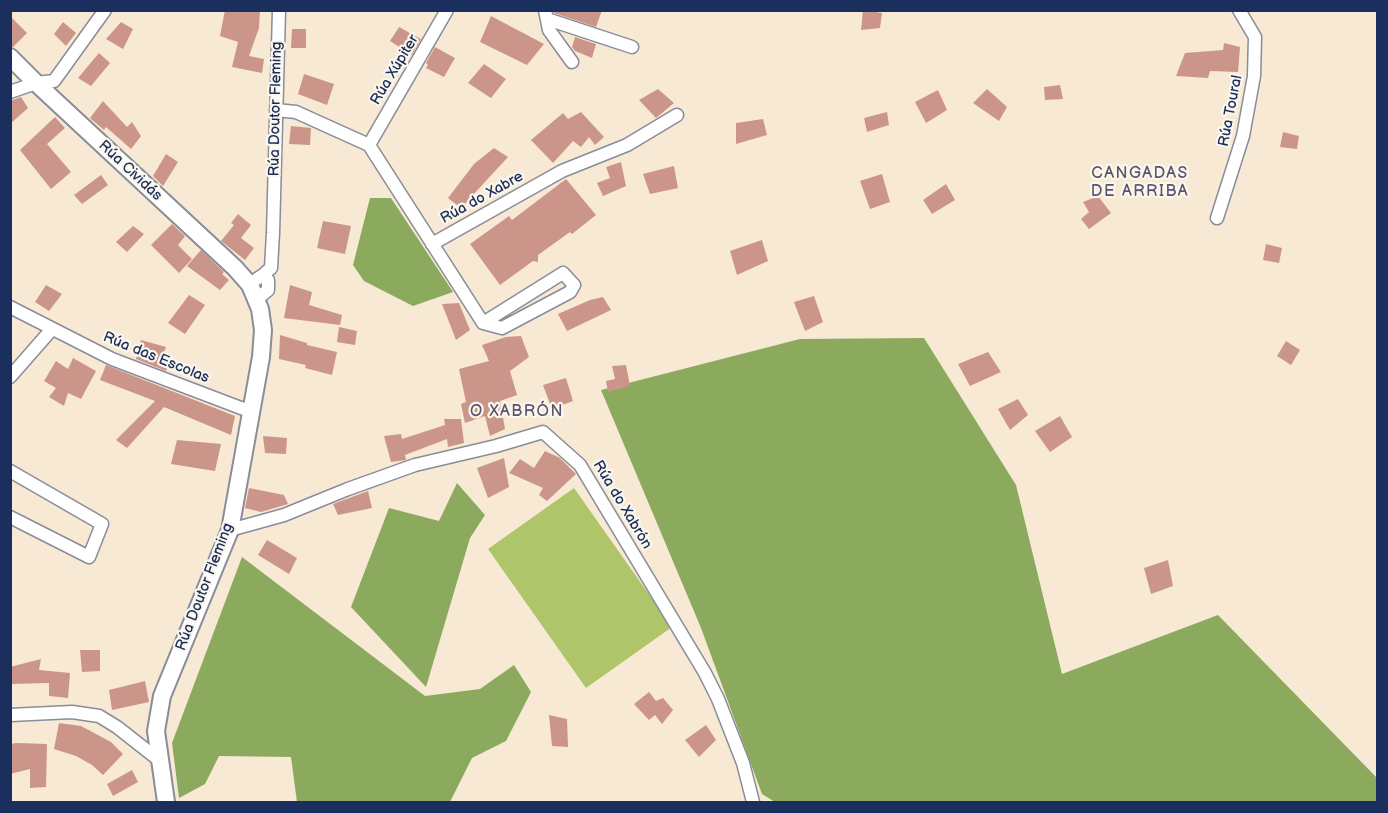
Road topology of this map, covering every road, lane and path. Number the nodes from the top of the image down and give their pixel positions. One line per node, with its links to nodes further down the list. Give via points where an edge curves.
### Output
1 (105, 10): 9 (street, via 54,81)
2 (279, 10): 11 (street, Rúa Doutor Fleming)
3 (447, 10): 13 (street, Rúa Xúpiter)
4 (1239, 10): 14 (street, Rúa Toural, via 1255,37 1254,76 1243,136)
5 (546, 15): 6 (street); 8 (street, via 549,30)
6 (632, 47)
7 (10, 57): 9 (main road, Rúa Cividás)
8 (572, 63)
9 (36, 83): 10 (street); 16 (main road, Rúa Cividás)
10 (10, 92)
11 (276, 110): 13 (street, via 296,112); 16 (street, Rúa Doutor Fleming, via 271,268)
12 (677, 115): 15 (street, Rúa do Xabre, via 627,145 562,171)
13 (369, 146): 15 (street, Rúa do Xabre)
14 (1217, 218)
15 (432, 244): 18 (street)
16 (257, 286): 21 (main road, Rúa Doutor Fleming, via 263,330)
17 (10, 307): 19 (street, Rúa das Escolas)
18 (483, 323): 18 (street, via 502,328 570,292 574,285 563,273)
19 (52, 329): 20 (street); 21 (street, Rúa das Escolas, via 111,359)
20 (10, 377)
21 (251, 411): 24 (main road, Rúa Doutor Fleming)
22 (10, 471): 23 (street, via 102,524 89,557)
23 (10, 517)
24 (230, 530): 26 (main road, Rúa Doutor Fleming, via 162,696 156,731); 28 (street, Rúa do Xabrón, via 284,515 415,465 543,432 580,465 705,673 744,763)
25 (10, 715): 26 (street, via 72,712 99,716)
26 (159, 760): 27 (main road, Rúa Doutor Fleming)
27 (166, 802)
28 (753, 802)

